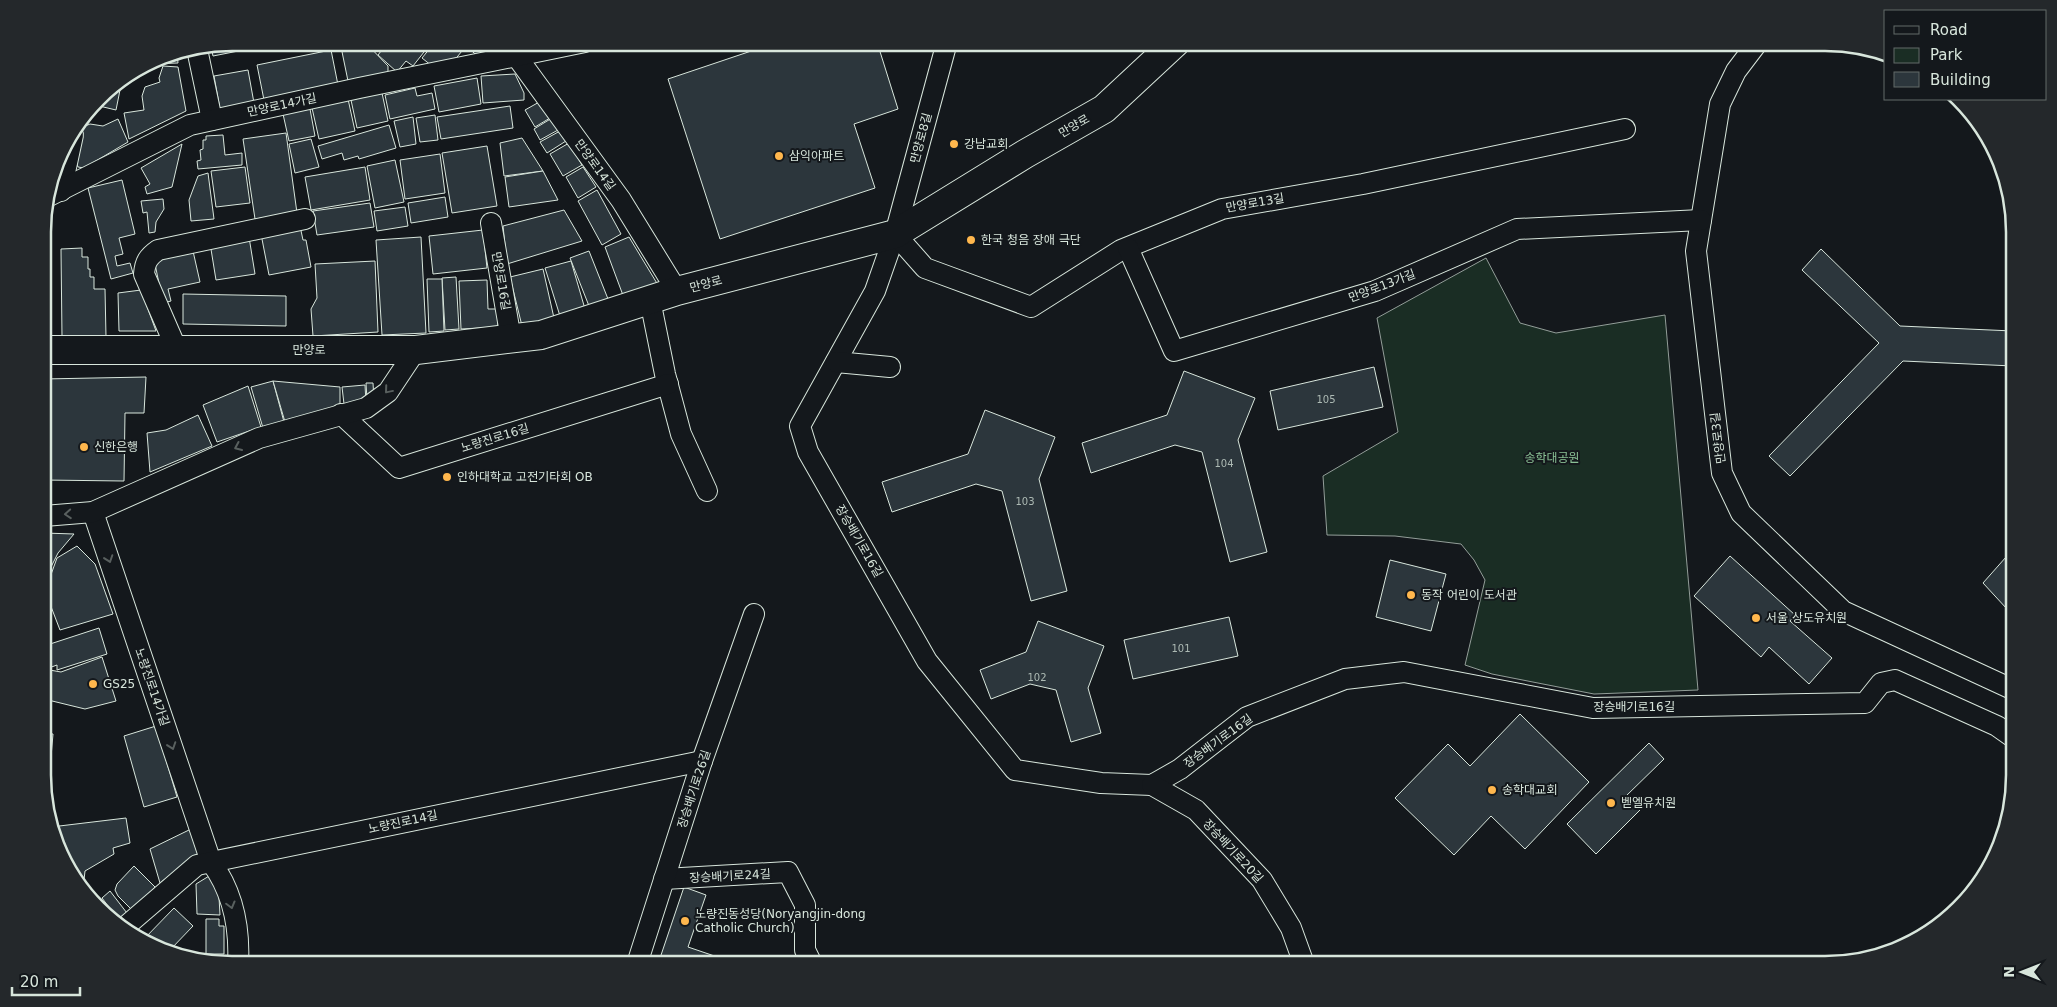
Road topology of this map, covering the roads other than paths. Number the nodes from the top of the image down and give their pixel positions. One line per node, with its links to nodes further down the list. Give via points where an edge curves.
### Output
1 (503, 51): 7 (street, 만양로14가길)
2 (512, 51): 15 (street, 만양로14길, via 621,200)
3 (945, 51): 13 (street, 만양로8길)
4 (1166, 51): 13 (street, 만양로, via 1104,109)
5 (1751, 51): 11 (street, 만양로3길, via 1736,71 1720,104)
6 (198, 55): 7 (street)
7 (212, 120): 9 (street, 만양로14가길, via 190,125)
8 (1625, 129): 14 (street, 만양로13길, via 1363,184 1222,209)
9 (55, 193)
10 (305, 219): 19 (street, via 158,250 151,255 145,262 144,274)
11 (1701, 220): 14 (street, 만양로13가길, via 1517,229 1375,291 1174,351); 29 (street, 만양로3길, via 1696,251 1722,473 1741,513 1843,611)
12 (491, 223): 17 (street, 만양로16길)
13 (895, 234): 14 (street, 만양로13길, via 925,268 1031,307); 15 (street, 만양로); 21 (street, 장승배기로16길, via 875,291)
14 (1128, 248)
15 (676, 292): 16 (street, 만양로)
16 (650, 300): 17 (street, 만양로, via 541,335); 23 (street)
17 (511, 339): 20 (street, 만양로)
18 (51, 350): 19 (street, 만양로)
19 (177, 350): 20 (street, 만양로)
20 (416, 350): 24 (street, one-way to 24, via 388,392 366,408)
21 (836, 362): 22 (street); 32 (street, 장승배기로16길, via 800,426 808,452 928,661 1015,770 1101,783)
22 (890, 367)
23 (668, 384): 24 (street, 노량진로16길, via 399,468); 25 (street, via 681,434)
24 (341, 414): 26 (street, one-way to 26, via 259,438)
25 (707, 490)
26 (93, 512): 27 (street, one-way to 27); 33 (street, 노량진로14가길, one-way to 33)
27 (51, 515)
28 (754, 614): 31 (street, 장승배기로26길)
29 (2006, 686)
30 (2006, 732): 32 (street, 장승배기로16길, via 1895,680 1881,683 1865,704 1593,708 1404,672 1345,679 1246,717 1180,769)
31 (702, 761): 33 (street, 노량진로14길); 34 (street, 장승배기로26길)
32 (1152, 785): 39 (street, 장승배기로20길, via 1196,810 1262,880 1291,928)
33 (212, 862): 35 (street, 노량진로14길, via 197,865); 36 (street, 노량진로14가길, one-way to 36, via 224,880 239,937)
34 (664, 879): 37 (street, 장승배기로26길); 38 (street, 장승배기로24길, via 788,872 805,904 805,950)
35 (129, 923)
36 (238, 956)
37 (640, 956)
38 (808, 956)
39 (1301, 956)

